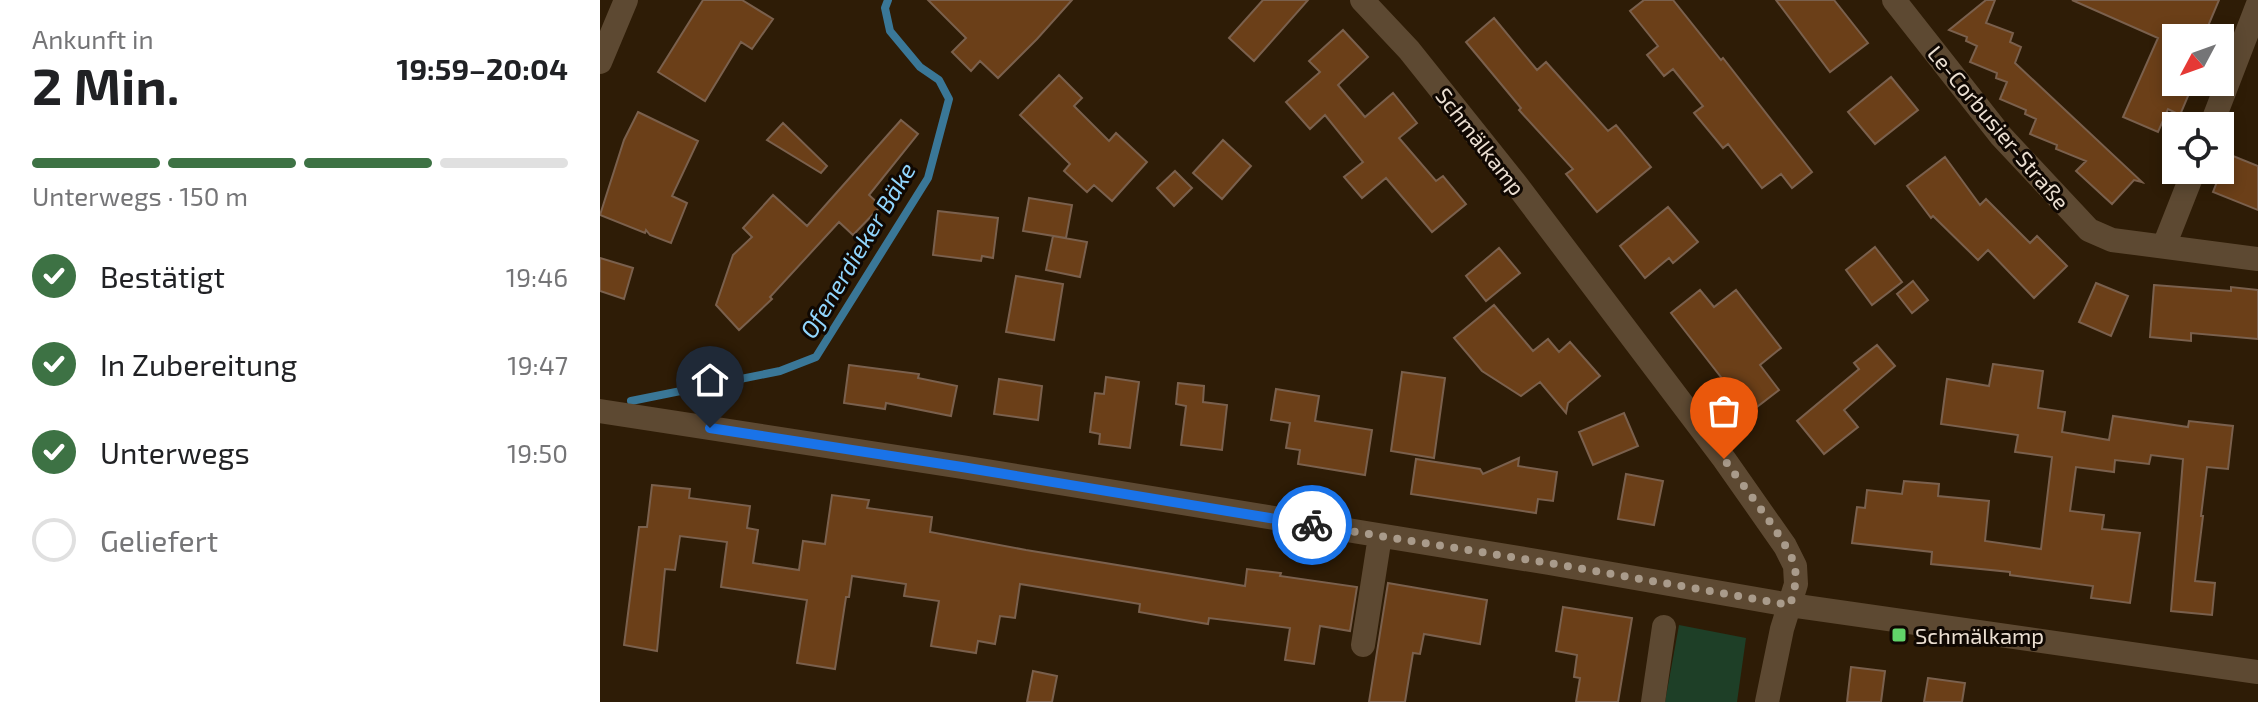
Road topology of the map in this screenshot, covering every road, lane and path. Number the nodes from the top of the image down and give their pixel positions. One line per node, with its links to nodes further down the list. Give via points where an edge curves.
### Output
1 (626, 0): 5 (street)
2 (1362, 0): 12 (street, Schmälkamp, via 1516,184 1724,459 1795,566)
3 (1894, 0): 8 (street, Le-Corbusier-Straße, via 2001,136 2089,230 2112,240)
4 (2258, 4): 6 (street)
5 (600, 62)
6 (2216, 112)
7 (2188, 184): 8 (street)
8 (2164, 246): 9 (street, Le-Corbusier-Straße)
9 (2258, 259)
10 (600, 411): 11 (street)
11 (1380, 536): 12 (street); 14 (street)
12 (1790, 605): 15 (street); 17 (street, Schmälkamp)
13 (1664, 627): 16 (street)
14 (1363, 645)
15 (2258, 672)
16 (1653, 702)
17 (1767, 702)

